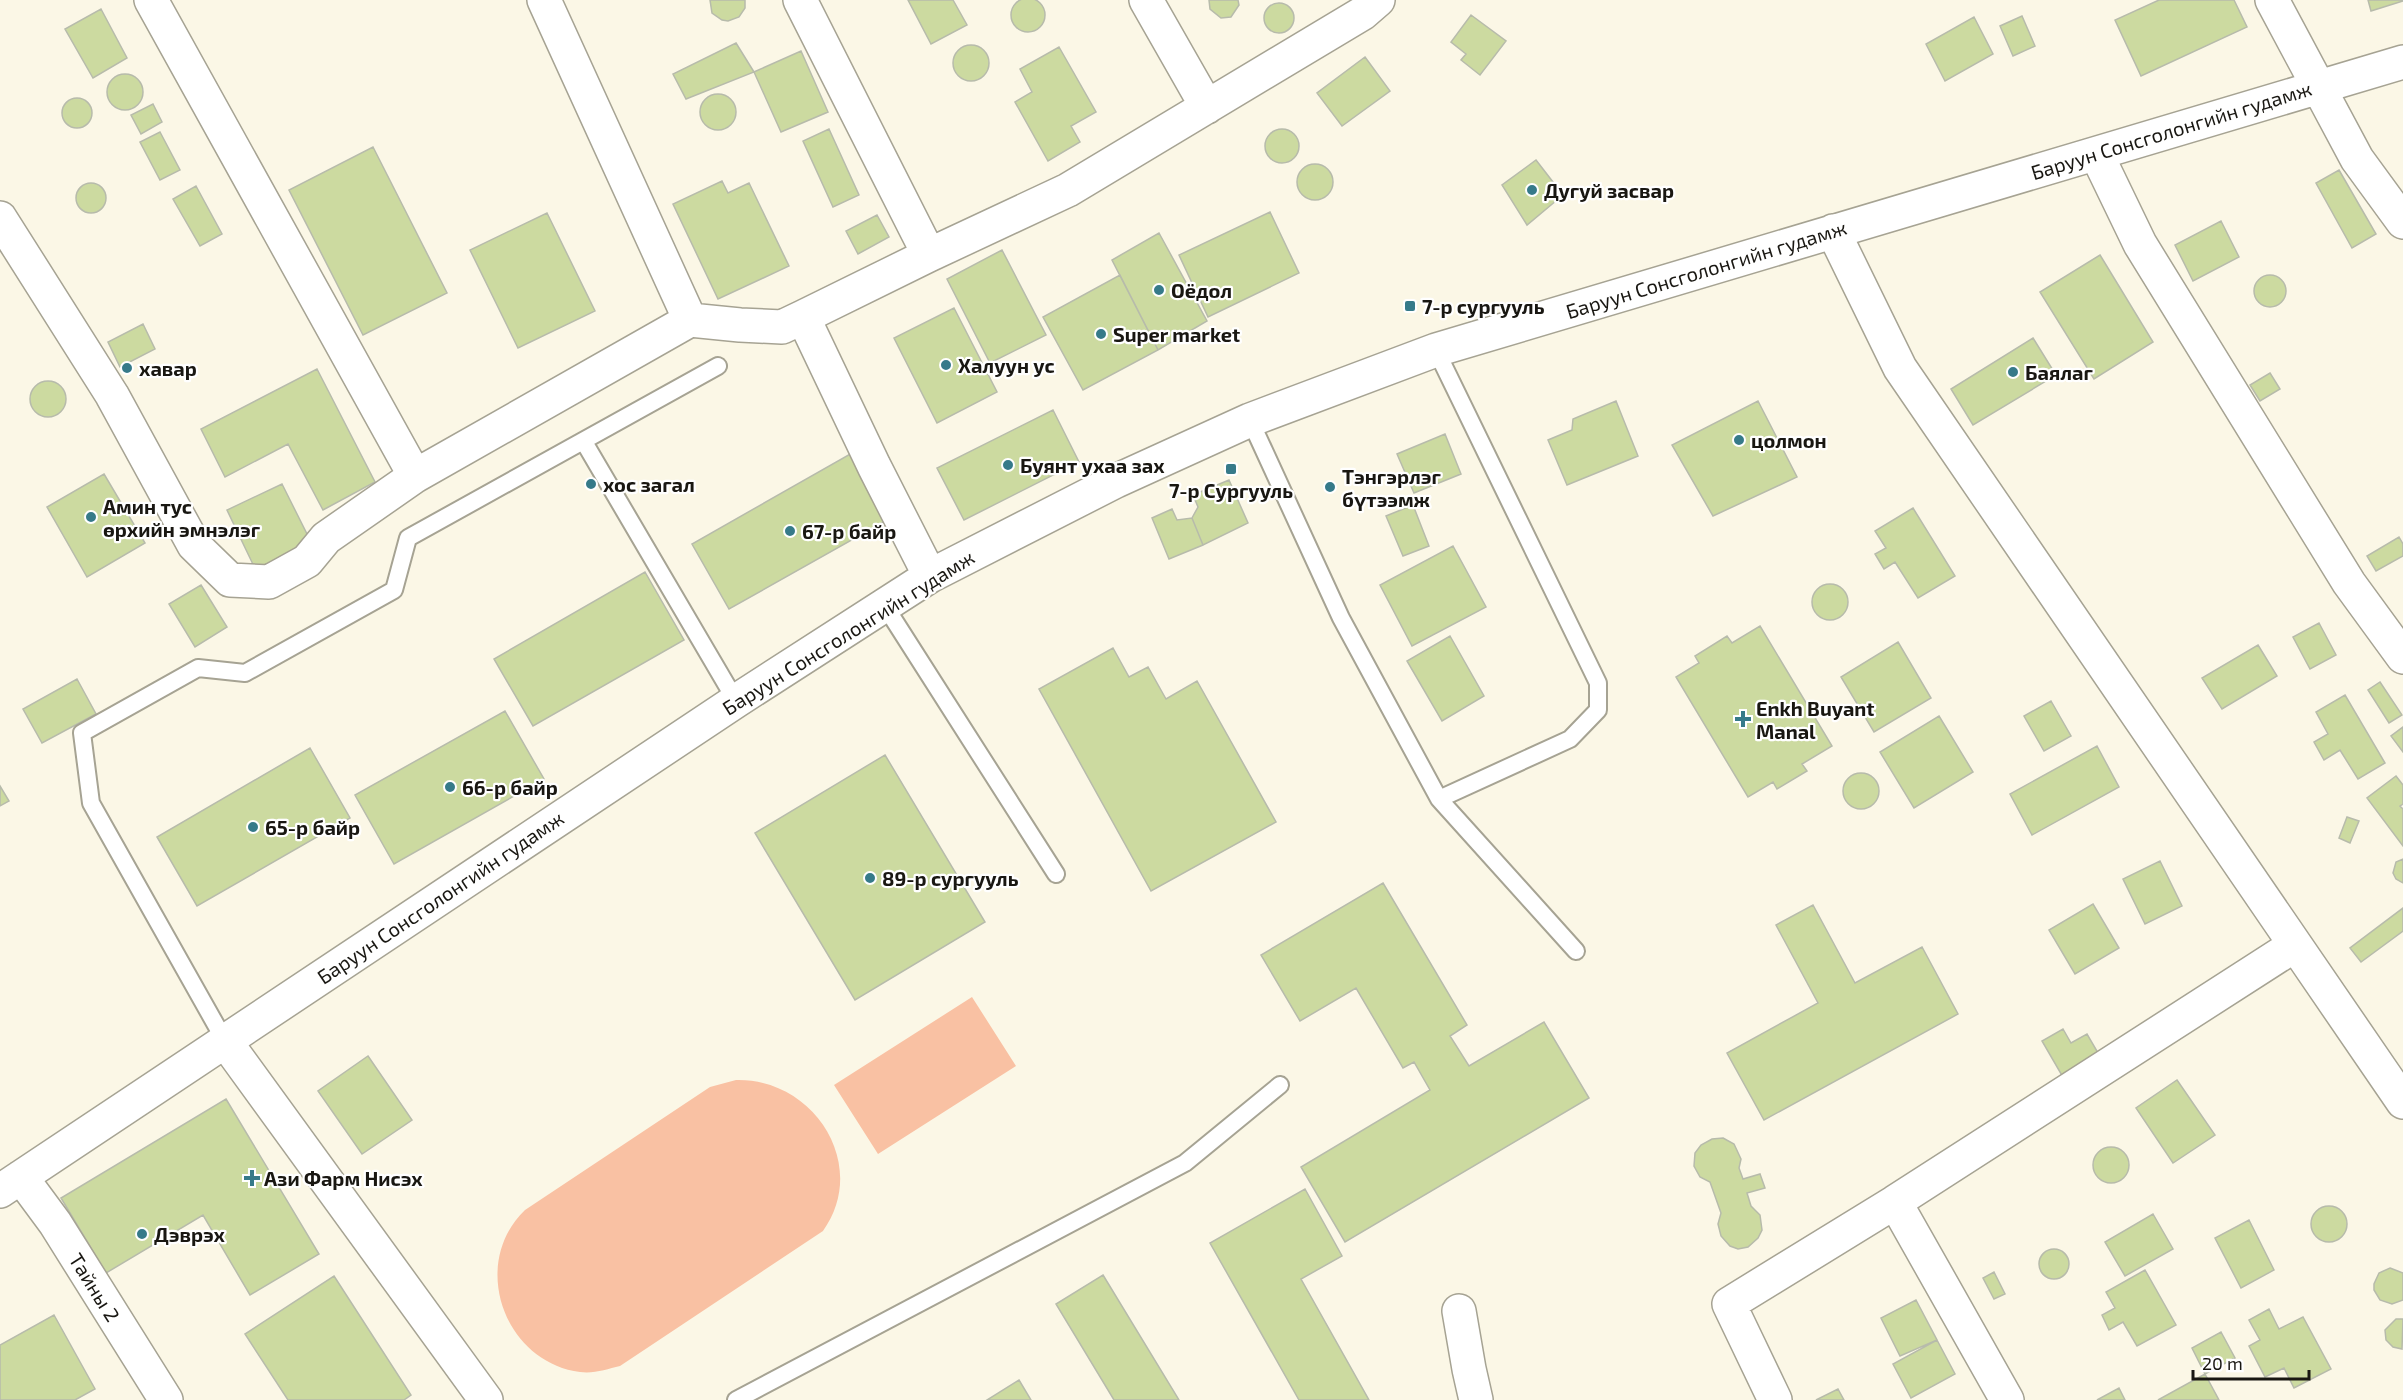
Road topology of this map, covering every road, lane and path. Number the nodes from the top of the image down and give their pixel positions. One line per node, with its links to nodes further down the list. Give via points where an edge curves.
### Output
1 (151, 0): 21 (street)
2 (544, 0): 16 (street)
3 (800, 0): 14 (street)
4 (1146, 0): 9 (street)
5 (2272, 0): 8 (street)
6 (1365, 4): 9 (street)
7 (2403, 62): 8 (street, Баруун Сонсголонгийн гудамж)
8 (2319, 86): 10 (street, Баруун Сонсголонгийн гудамж); 12 (street, via 2357,159)
9 (1207, 107): 14 (street, via 1068,190)
10 (2097, 154): 13 (street, Баруун Сонсголонгийн гудамж); 24 (street, via 2140,244 2349,583)
11 (0, 218): 21 (street, via 112,395 194,545 230,579 269,582 307,561 326,538)
12 (2403, 222)
13 (1833, 231): 17 (street, Баруун Сонсголонгийн гудамж); 28 (street, via 1900,368)
14 (929, 255): 15 (street)
15 (804, 317): 16 (street, via 782,327); 22 (street)
16 (690, 320): 21 (street)
17 (1436, 350): 19 (street, Баруун Сонсголонгийн гудамж); 26 (lane, via 1598,683 1598,710 1570,739)
18 (718, 366): 20 (lane)
19 (1250, 420): 22 (street, Баруун Сонсголонгийн гудамж, via 1096,491); 26 (lane, via 1341,618)
20 (584, 442): 25 (lane); 30 (lane, via 408,538 394,590 245,673 198,668 82,733 91,803)
21 (415, 476)
22 (930, 576): 23 (street, Баруун Сонсголонгийн гудамж)
23 (885, 606): 25 (street, Баруун Сонсголонгийн гудамж); 27 (lane)
24 (2403, 657)
25 (736, 701): 30 (street, Баруун Сонсголонгийн гудамж)
26 (1439, 799): 29 (lane)
27 (1056, 874)
28 (2295, 945): 32 (street); 34 (street)
29 (1576, 951)
30 (225, 1041): 33 (street, Баруун Сонсголонгийн гудамж); 37 (street)
31 (1280, 1085): 38 (lane, via 1185,1163)
32 (2403, 1102)
33 (10, 1184): 36 (street, Тайны 2, via 55,1223)
34 (1895, 1202): 40 (street, via 1729,1304); 41 (street)
35 (1459, 1311): 39 (street)
36 (166, 1400)
37 (486, 1400)
38 (736, 1400)
39 (1476, 1400)
40 (1775, 1400)
41 (2007, 1400)

